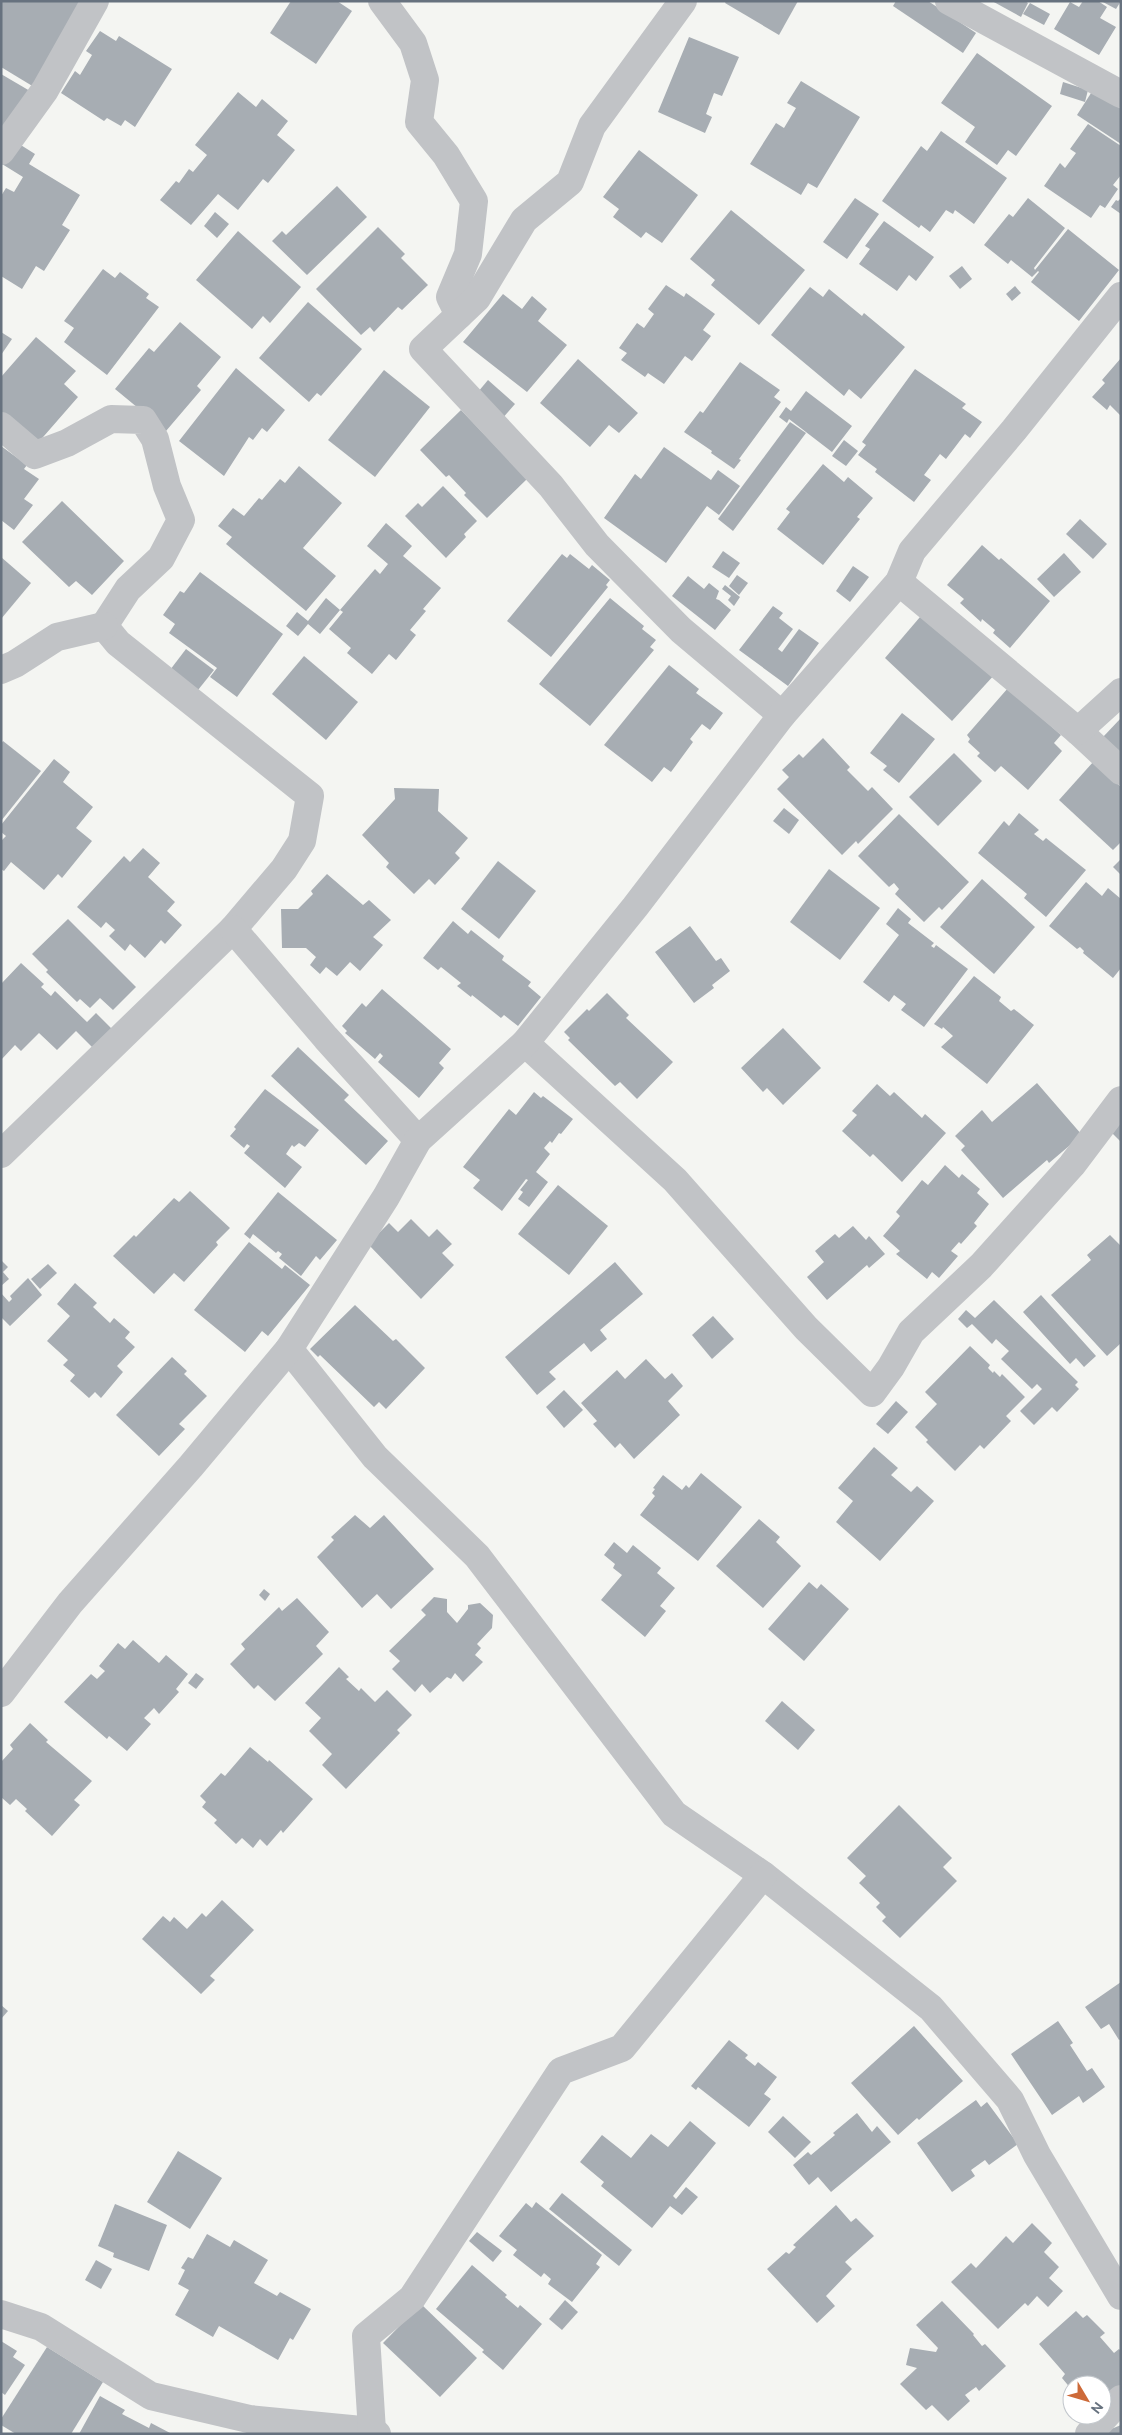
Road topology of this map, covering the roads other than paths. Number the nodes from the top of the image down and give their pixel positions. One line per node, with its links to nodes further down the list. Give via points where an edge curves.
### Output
1 (95, 1): 6 (street, via 45,90)
2 (382, 1): 8 (street, via 413,43 425,80 419,122 446,155 474,200 468,254 450,297)
3 (683, 1): 8 (street, via 592,126 570,182 524,220 477,298)
4 (949, 1): 5 (street)
5 (1121, 94)
6 (1, 151)
7 (1121, 296): 10 (street, via 912,551)
8 (459, 315): 14 (street, via 423,349 551,486 597,545 681,630)
9 (1, 426): 11 (street, via 36,455 67,443 111,419 143,420 155,439 167,486 181,520 161,558 128,589)
10 (899, 582): 14 (street); 15 (street)
11 (104, 626): 12 (street, via 57,637); 17 (street, via 118,643 310,796 302,841 284,869)
12 (1, 670)
13 (1121, 692): 15 (street)
14 (782, 715): 18 (street, via 635,907)
15 (1078, 731): 16 (street)
16 (1121, 771)
17 (233, 929): 20 (street); 21 (street)
18 (526, 1042): 19 (street, via 675,1180 806,1328 872,1393 911,1332 981,1266 1072,1165); 20 (street)
19 (1121, 1100)
20 (418, 1140): 22 (street, via 386,1197)
21 (1, 1154)
22 (289, 1350): 23 (street, via 70,1603); 24 (street, via 375,1457 477,1556 674,1814)
23 (1, 1693)
24 (763, 1875): 25 (street, via 931,2008 1010,2100 1037,2155); 28 (street, via 622,2048 561,2071 412,2298 366,2336)
25 (1121, 2296)
26 (1, 2314): 28 (street, via 41,2327 151,2396 249,2419)
27 (1121, 2399): 29 (street)
28 (374, 2433)
29 (1089, 2434)

